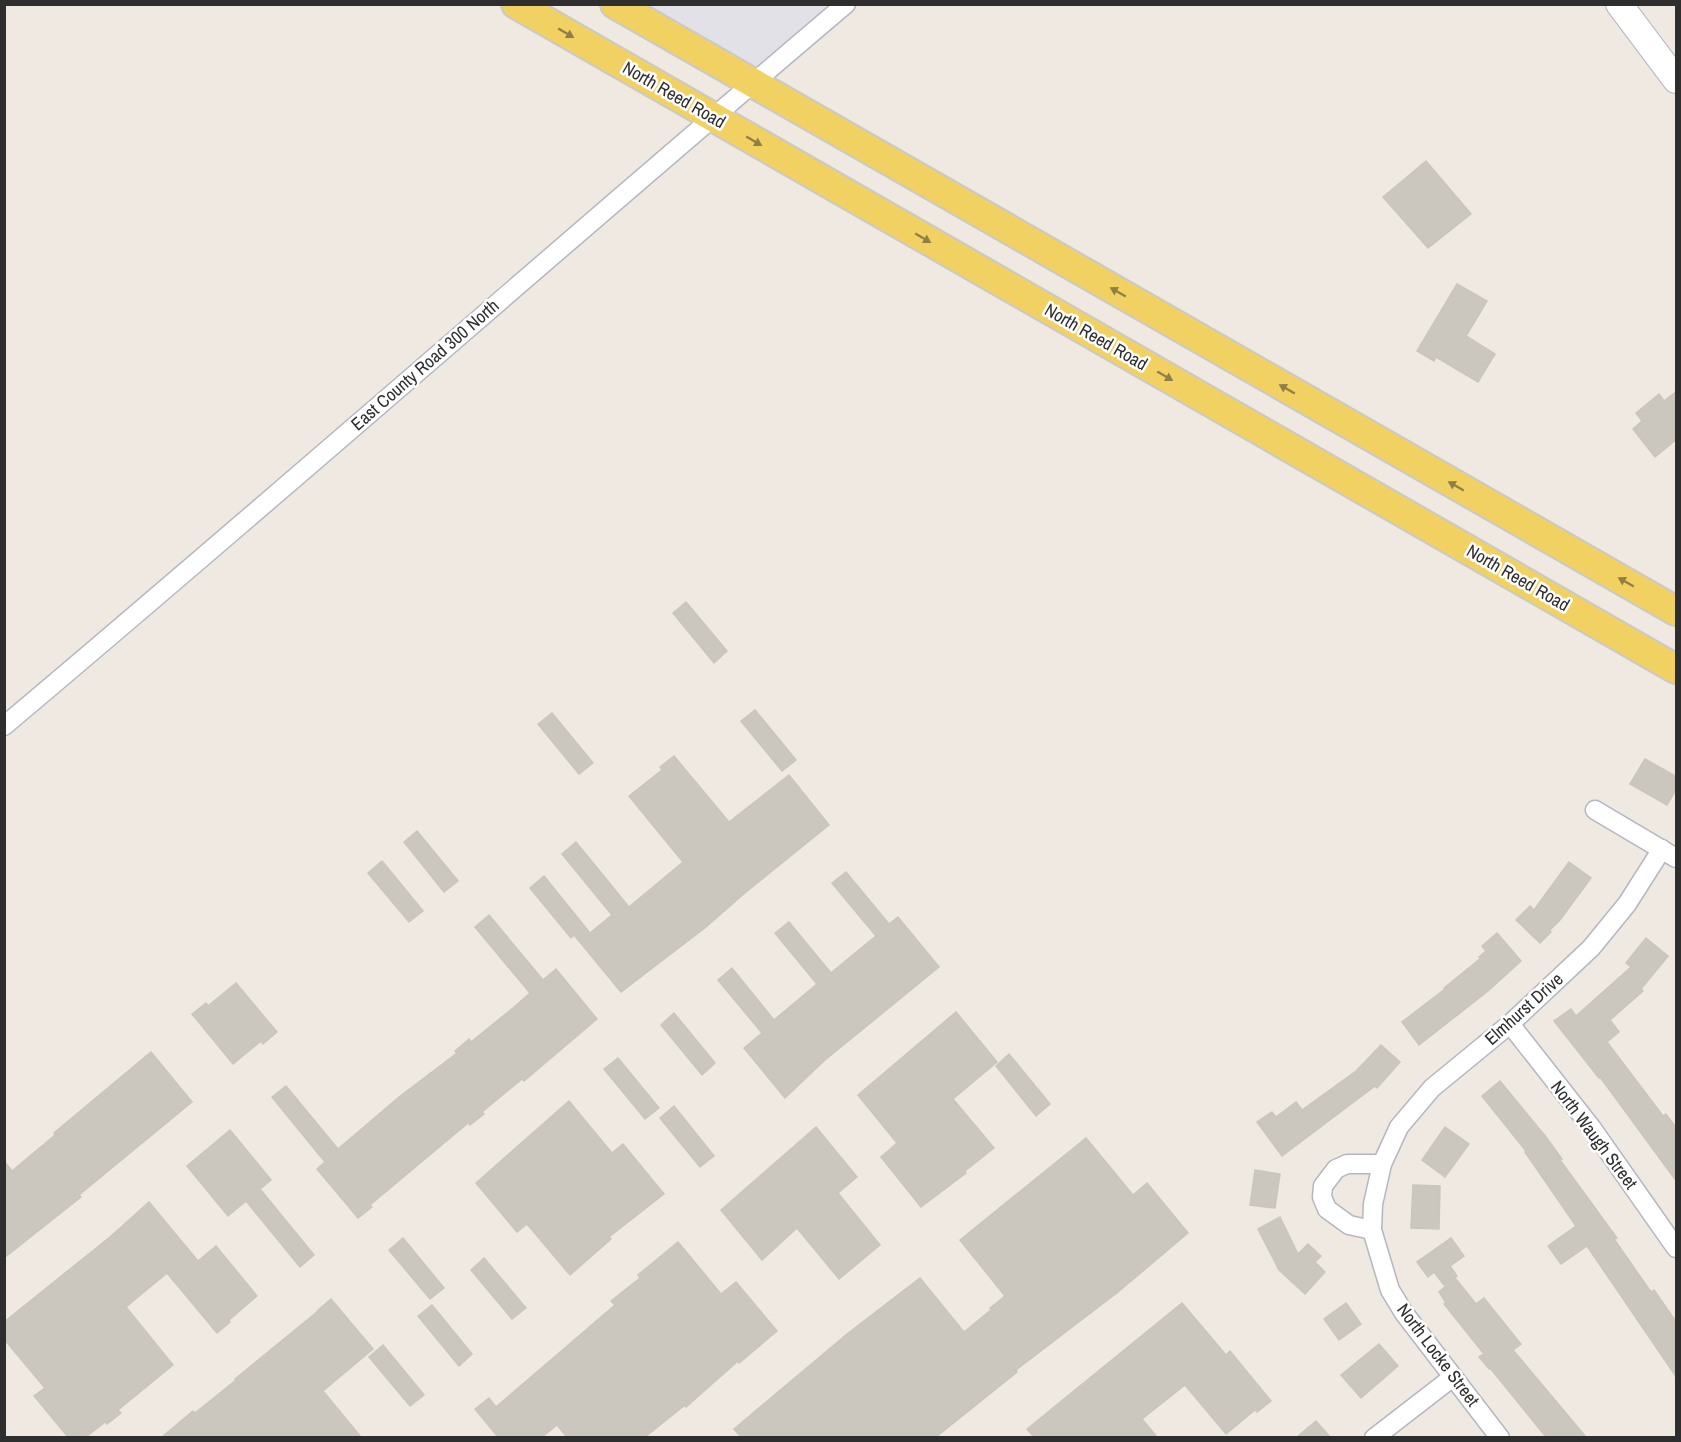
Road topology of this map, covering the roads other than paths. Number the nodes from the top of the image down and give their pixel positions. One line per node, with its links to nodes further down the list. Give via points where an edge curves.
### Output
1 (516, 4): 7 (main road, North Reed Road, one-way to 7)
2 (615, 4): 6 (main road)
3 (846, 4): 6 (street, East County Road 300 North)
4 (1619, 4): 5 (street)
5 (1677, 80)
6 (753, 83): 7 (street, East County Road 300 North); 8 (main road, one-way to 6)
7 (713, 117): 9 (main road, North Reed Road, one-way to 9); 10 (street, East County Road 300 North)
8 (1677, 611)
9 (1677, 669)
10 (4, 726)
11 (1595, 810): 12 (street)
12 (1669, 853): 13 (street, Elmhurst Drive, via 1591,948)
13 (1510, 1024): 14 (street, Elmhurst Drive, via 1432,1088 1399,1127); 16 (street, North Waugh Street, via 1591,1127)
14 (1383, 1164): 15 (street, North Locke Street, via 1373,1204); 15 (street, via 1347,1164 1336,1169 1323,1186 1327,1209 1349,1225)
15 (1372, 1230): 17 (street, North Locke Street, via 1390,1290)
16 (1677, 1248)
17 (1453, 1377): 18 (street); 19 (street, North Locke Street)
18 (1374, 1437)
19 (1500, 1437)

